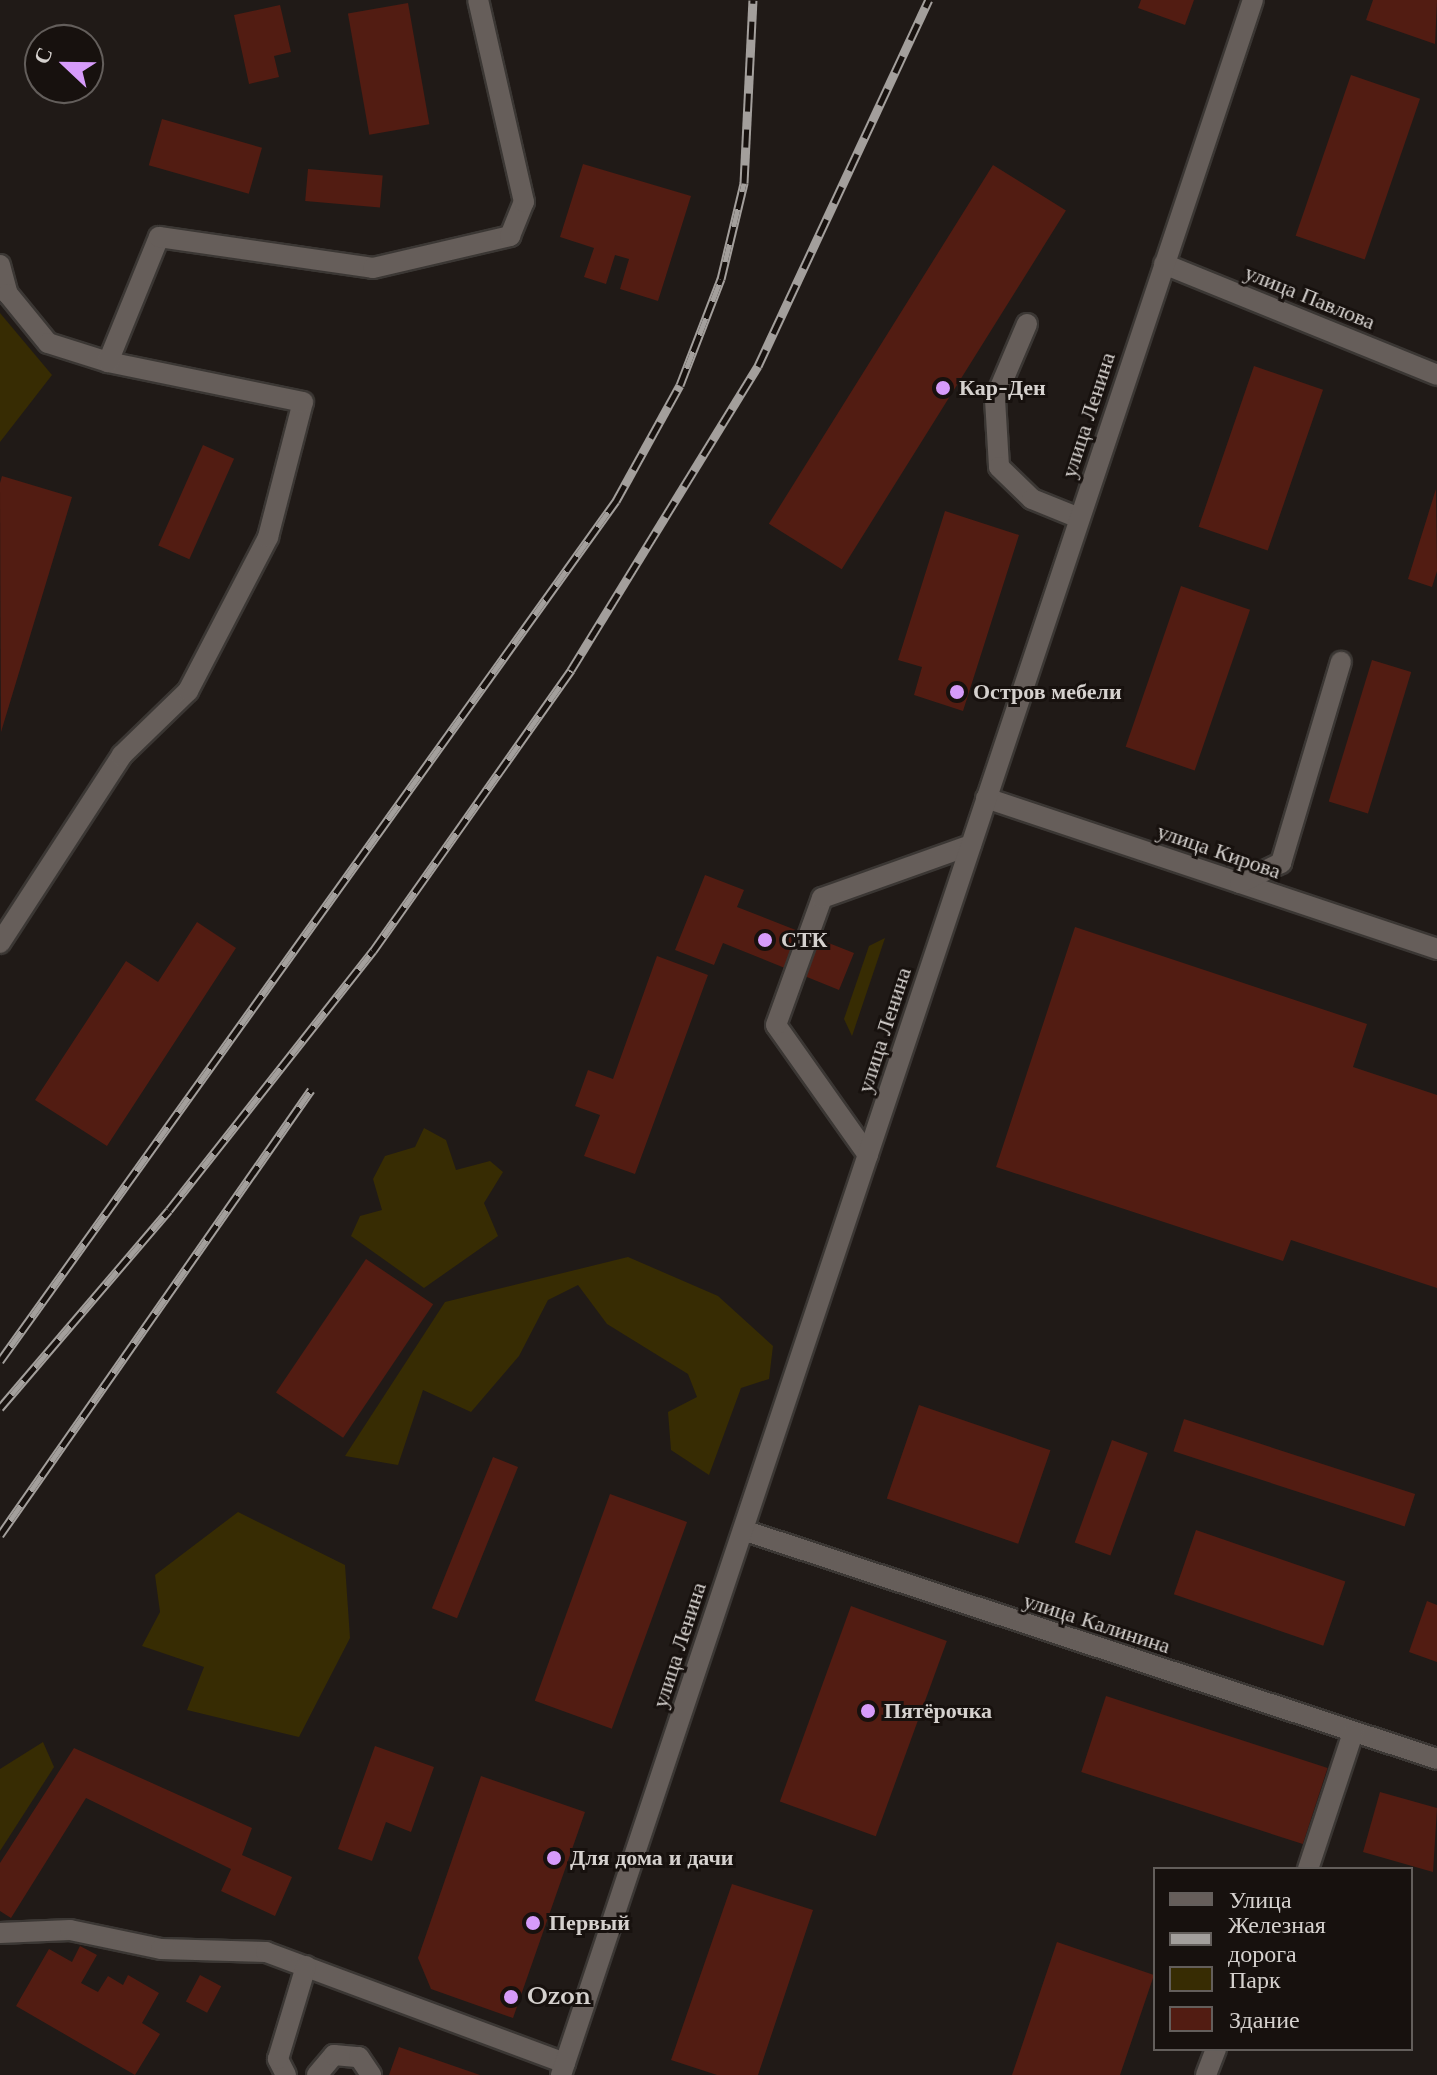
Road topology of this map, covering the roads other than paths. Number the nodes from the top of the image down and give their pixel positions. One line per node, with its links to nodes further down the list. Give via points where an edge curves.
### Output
1 (478, 0): 6 (street, via 524,202 510,236 373,268 159,237)
2 (1253, 0): 3 (street, улица Ленина)
3 (1164, 264): 7 (street, улица Павлова); 8 (street, улица Ленина)
4 (0, 265): 6 (street, via 8,294 48,343)
5 (1027, 324): 8 (street, via 995,399 999,467 1032,499)
6 (108, 362): 13 (street, via 303,402 268,537 188,691 122,755)
7 (1437, 375)
8 (1079, 518): 10 (street, улица Ленина)
9 (1341, 662): 12 (street, via 1281,863)
10 (986, 798): 11 (street, улица Ленина); 12 (street, улица Кирова)
11 (971, 845): 15 (street, улица Ленина); 15 (street, via 822,898 776,1025)
12 (1240, 883): 14 (street, улица Кирова)
13 (0, 943)
14 (1437, 949)
15 (868, 1155): 16 (street, улица Ленина)
16 (743, 1530): 17 (street, улица Калинина); 23 (street, улица Ленина)
17 (1353, 1733): 18 (street, улица Калинина); 19 (street)
18 (1437, 1759)
19 (1309, 1867)
20 (0, 1933): 21 (street, via 70,1930 161,1949 266,1952)
21 (306, 1966): 23 (street); 24 (street, via 278,2059)
22 (1215, 2051): 27 (street)
23 (563, 2069)
24 (286, 2075)
25 (317, 2075): 26 (street, via 334,2055 359,2057)
26 (371, 2075)
27 (1206, 2075)

